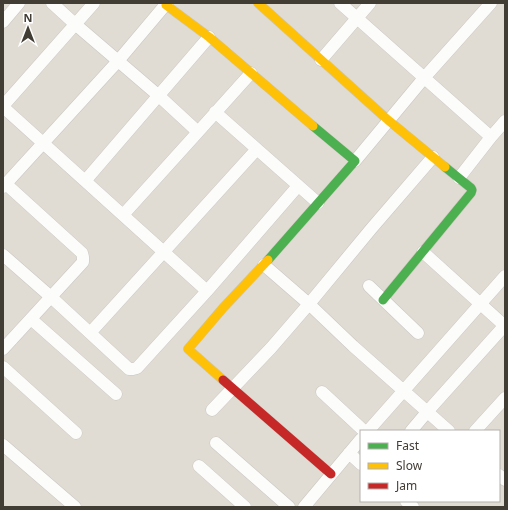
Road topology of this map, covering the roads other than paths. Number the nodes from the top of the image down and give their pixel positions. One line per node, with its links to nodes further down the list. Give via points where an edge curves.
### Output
1 (19, 3): 10 (street)
2 (52, 3): 11 (street)
3 (94, 3): 11 (street)
4 (258, 3): 13 (street)
5 (340, 3): 9 (street)
6 (370, 3): 9 (street)
7 (490, 3): 16 (street)
8 (167, 4): 12 (street); 14 (street)
9 (357, 18): 13 (street); 16 (street)
10 (3, 22)
11 (75, 24): 14 (street); 18 (street)
12 (209, 37): 15 (street); 17 (street)
13 (321, 60): 20 (street)
14 (118, 61): 17 (street); 24 (street)
15 (251, 73): 19 (street); 27 (street)
16 (424, 78): 20 (street); 23 (street)
17 (159, 96): 22 (street); 29 (street)
18 (3, 107): 24 (street)
19 (216, 112): 22 (street); 25 (street)
20 (388, 120): 26 (street); 27 (street)
21 (505, 121): 23 (street)
22 (198, 132): 33 (street)
23 (491, 137): 28 (street)
24 (43, 143): 29 (street); 30 (street)
25 (257, 149): 31 (street); 34 (street)
26 (433, 157): 28 (street); 43 (street)
27 (354, 161): 32 (street)
28 (459, 178): 35 (street, via 471,188 471,193)
29 (86, 181): 33 (street)
30 (5, 186): 41 (street, via 82,253 83,262)
31 (298, 186): 32 (street); 40 (street)
32 (318, 203): 37 (street)
33 (123, 215): 34 (street)
34 (164, 252): 40 (street); 47 (street)
35 (423, 252): 42 (street); 44 (street)
36 (3, 255): 41 (street)
37 (264, 264): 43 (street); 51 (street, via 188,349)
38 (505, 276): 44 (street)
39 (369, 286): 42 (street)
40 (206, 291): 47 (street, via 133,370)
41 (52, 297): 45 (street); 47 (street)
42 (383, 300): 48 (street)
43 (309, 304): 51 (street); 52 (street)
44 (480, 304): 46 (street); 52 (street)
45 (31, 319): 49 (street); 54 (street)
46 (505, 326): 57 (street)
47 (90, 332)
48 (418, 332)
49 (3, 349)
50 (3, 367): 63 (street)
51 (233, 388): 56 (street); 70 (street)
52 (403, 391): 57 (street); 59 (street)
53 (322, 392): 58 (street)
54 (116, 394)
55 (505, 398): 62 (street)
56 (212, 410)
57 (427, 412): 60 (street); 61 (street)
58 (363, 430)
59 (369, 430)
60 (412, 430)
61 (448, 430)
62 (476, 430)
63 (76, 432)
64 (360, 440): 67 (street)
65 (216, 443): 73 (street)
66 (3, 445): 71 (street)
67 (349, 453): 68 (street); 70 (street)
68 (360, 463)
69 (200, 466): 72 (street)
70 (332, 474): 74 (street)
71 (75, 507)
72 (245, 507)
73 (289, 507)
74 (304, 507)

